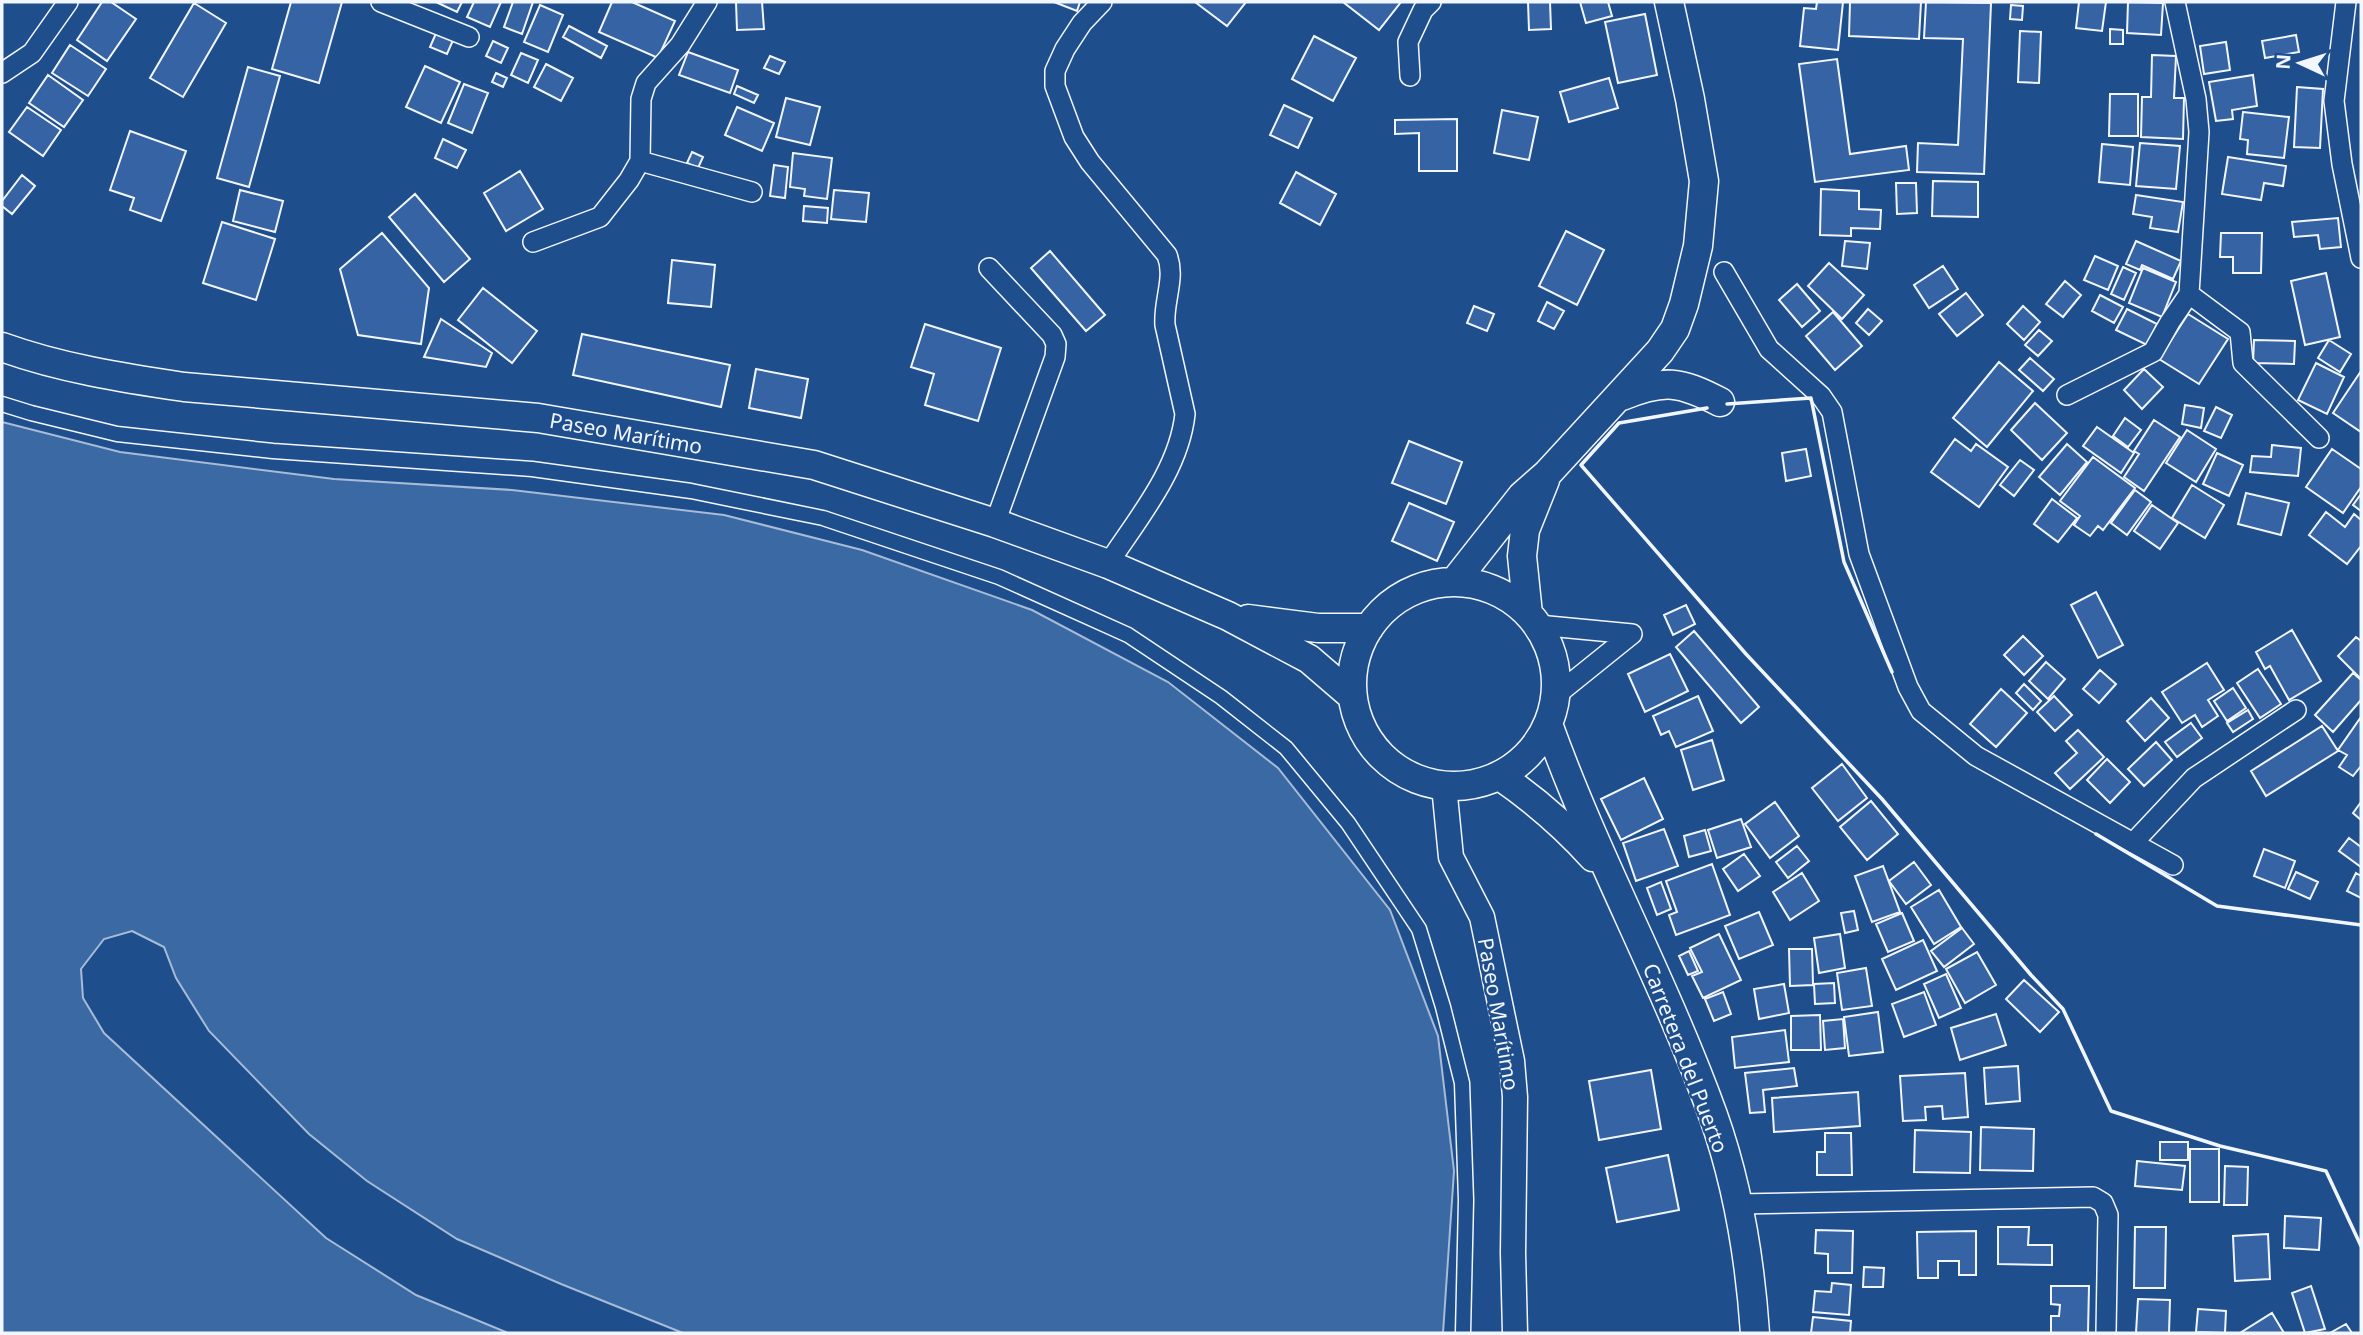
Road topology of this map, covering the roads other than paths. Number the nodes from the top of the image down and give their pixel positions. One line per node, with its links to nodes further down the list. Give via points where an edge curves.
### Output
1 (68, 2): 10 (street, via 32,53)
2 (381, 2): 9 (street)
3 (708, 2): 12 (street, via 680,45 646,83 641,99)
4 (1102, 2): 27 (street, via 1065,49 1055,71 1055,86 1074,137 1090,162 1167,255 1172,269 1165,325 1185,414 1184,429 1164,479)
5 (1431, 2): 11 (street, via 1408,42)
6 (1669, 2): 21 (main road, via 1704,181 1698,246 1675,329)
7 (2175, 2): 18 (street, via 2199,132)
8 (2346, 2): 15 (street, via 2334,102)
9 (469, 37)
10 (2, 73)
11 (1410, 76)
12 (640, 162): 13 (street); 14 (street, via 600,217)
13 (752, 192)
14 (533, 242)
15 (2361, 258)
16 (989, 268): 26 (street, via 1056,344)
17 (1724, 272): 38 (street, via 1769,349 1821,396 1832,412 1859,554 1921,711 1976,756)
18 (2189, 294): 20 (street, via 2153,352); 24 (street, via 2240,332 2243,363)
19 (2, 347): 26 (main road, Paseo Marítimo, via 31,358 171,385 538,418 814,465)
20 (2067, 395)
21 (1619, 397): 22 (main road, via 1660,384 1694,388); 25 (main road)
22 (1720, 402)
23 (2, 404): 42 (street, via 117,434 272,451 532,469 691,491 823,518 999,577 1128,635 1221,697 1286,748 1348,823 1419,929 1462,1083 1466,1200)
24 (2319, 438)
25 (1547, 474): 28 (main road, via 1522,496); 30 (main road, via 1523,543)
26 (995, 523): 27 (main road, Paseo Marítimo)
27 (1108, 564): 29 (main road, Paseo Marítimo)
28 (1455, 581): 30 (main road, via 1495,590); 31 (main road, via 1430,584 1406,594 1385,608)
29 (1228, 616): 31 (main road, Paseo Marítimo, via 1318,628); 32 (main road, Paseo Marítimo, via 1309,659)
30 (1533, 619): 33 (main road, via 1549,647); 33 (street, via 1632,634)
31 (1368, 628): 32 (main road, via 1358,649)
32 (1353, 696): 37 (main road, via 1361,726 1378,752 1402,772)
33 (1555, 696): 35 (main road)
34 (2296, 710): 38 (street, via 2194,778)
35 (1548, 724): 36 (main road, via 1520,763); 40 (main road, Carretera del Puerto)
36 (1500, 776): 37 (main road, via 1473,785); 40 (main road, Carretera del Puerto, via 1568,829)
37 (1444, 786): 43 (street, Paseo Marítimo, via 1451,857 1482,917 1512,1061)
38 (2133, 844): 39 (street)
39 (2173, 865)
40 (1607, 872): 41 (main road, Carretera del Puerto, via 1713,1116)
41 (1738, 1204): 44 (main road, Carretera del Puerto); 45 (street, via 2093,1197 2103,1203 2108,1215)
42 (1463, 1333)
43 (1515, 1333)
44 (1755, 1333)
45 (2106, 1333)

